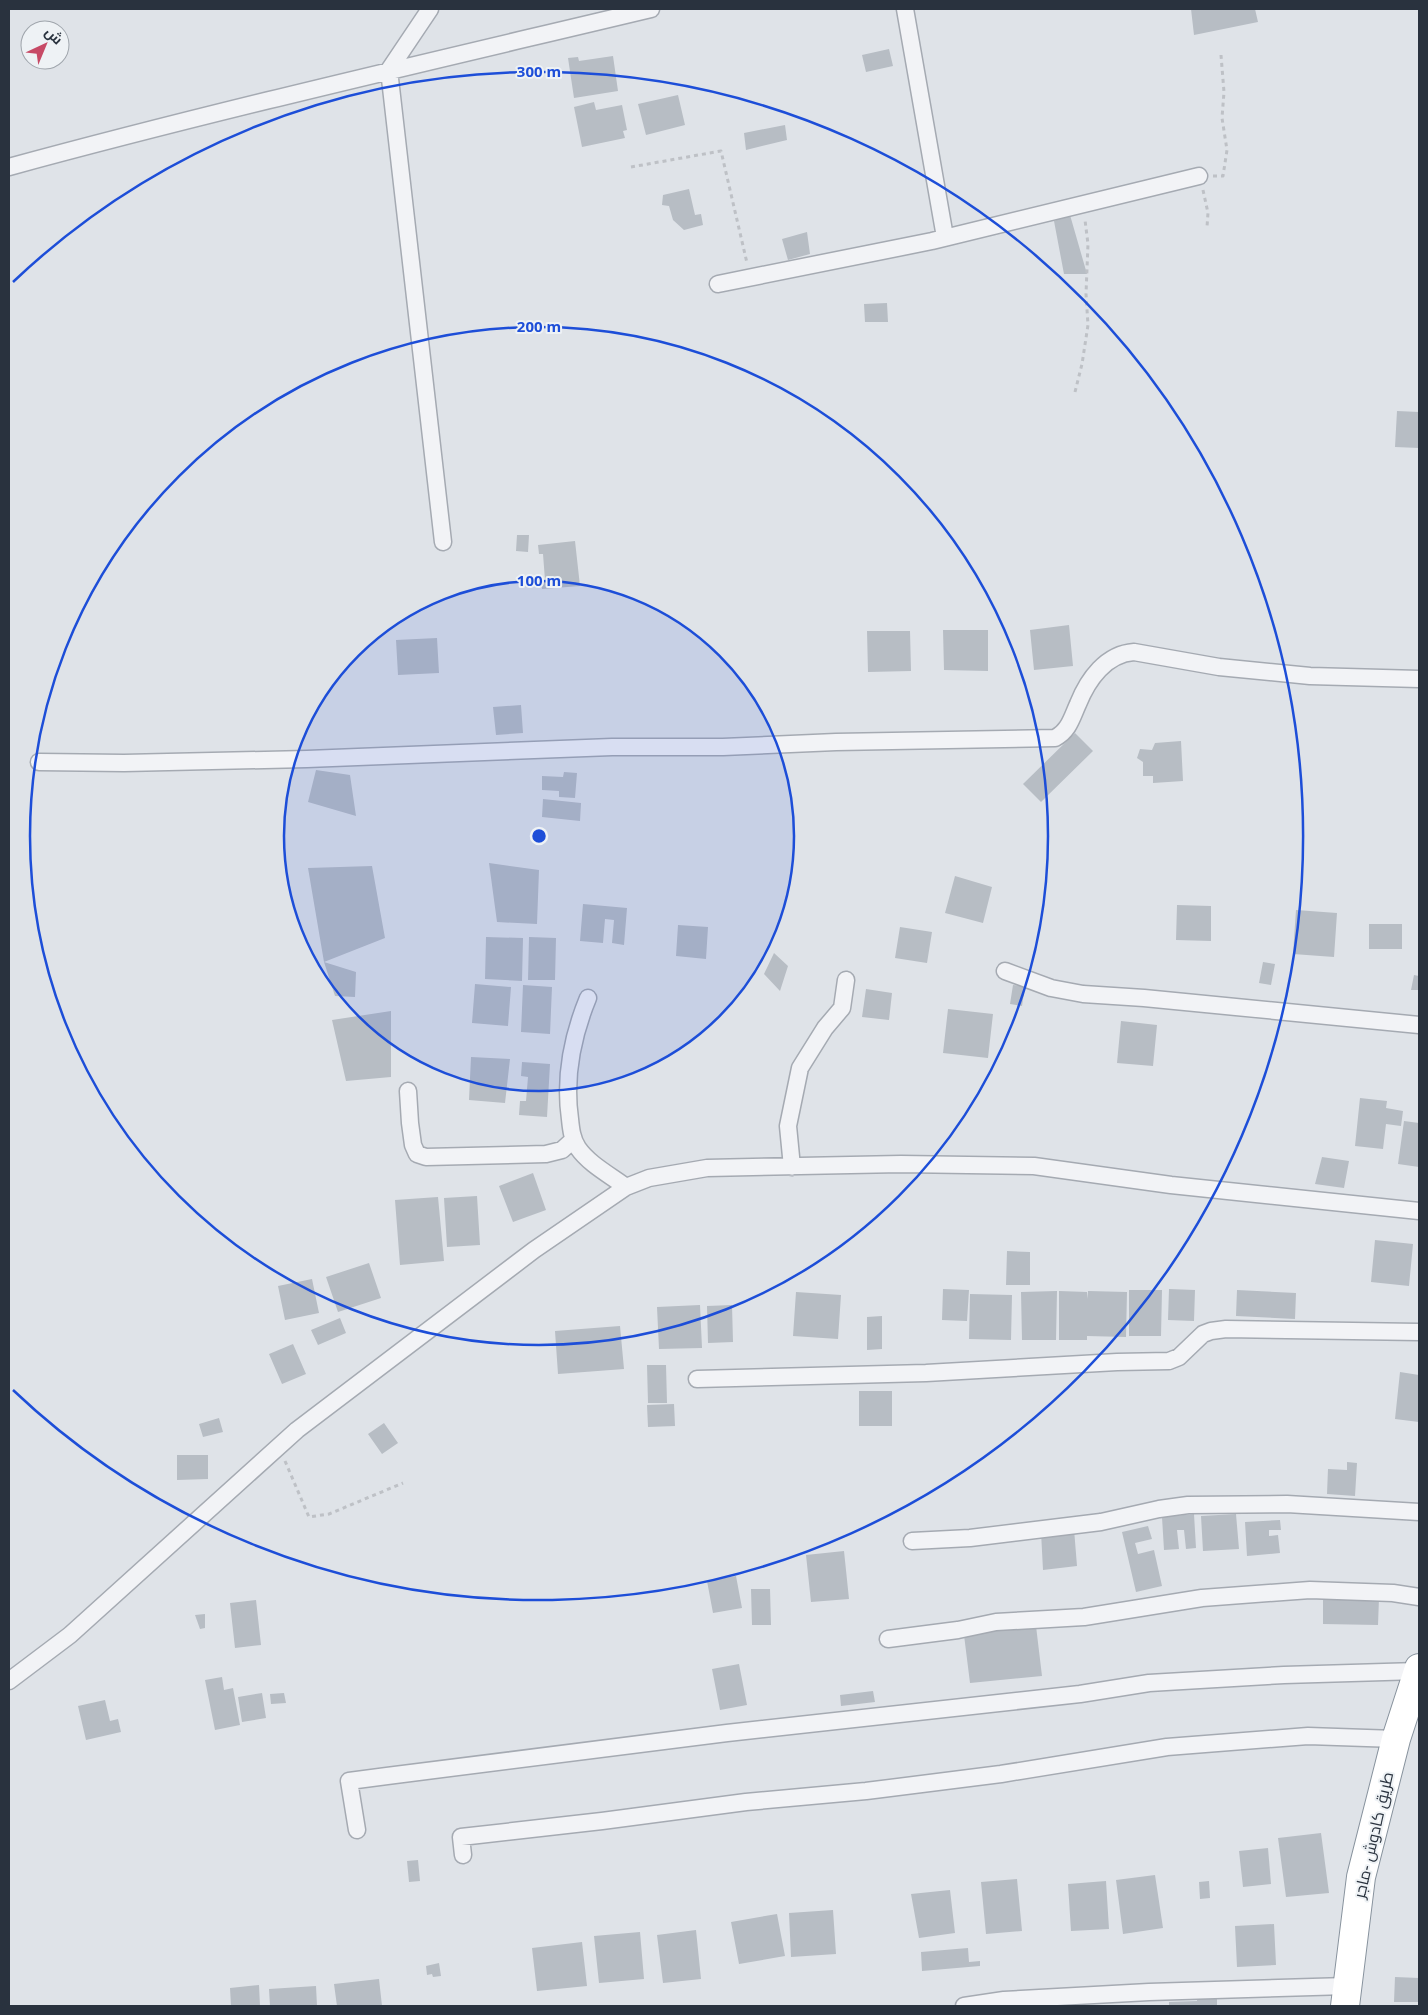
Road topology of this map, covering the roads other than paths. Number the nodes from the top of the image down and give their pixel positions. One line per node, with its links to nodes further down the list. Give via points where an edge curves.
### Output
1 (430, 9): 4 (street)
2 (651, 9): 4 (street)
3 (905, 9): 7 (street)
4 (389, 70): 5 (street); 9 (street)
5 (9, 167)
6 (1199, 176): 7 (street)
7 (945, 237): 8 (street)
8 (718, 284)
9 (443, 542)
10 (1419, 679): 11 (street, via 1301,675 1219,667 1134,652 1121,653 1102,666 1079,701 1071,722 1055,738 612,747 278,760)
11 (40, 762)
12 (1005, 971): 15 (street, via 1051,988 1083,994)
13 (846, 980): 18 (street, via 842,1008 800,1068 788,1126)
14 (588, 998): 17 (street, via 578,1022 567,1084)
15 (1419, 1025)
16 (408, 1091): 17 (street, via 413,1145 417,1154 426,1157 546,1154 562,1150)
17 (573, 1140): 19 (street, via 591,1161)
18 (792, 1167): 19 (street, via 707,1168 650,1178); 20 (street, via 901,1164 1034,1166 1171,1185)
19 (626, 1187): 28 (street, via 534,1250 278,1447 70,1635)
20 (1419, 1211)
21 (1419, 1332): 22 (street, via 1226,1329 1203,1334 1179,1357 1169,1361 926,1373)
22 (697, 1378)
23 (1419, 1512): 24 (street, via 1286,1504 1188,1505 1159,1508 1101,1522 970,1538)
24 (912, 1541)
25 (1419, 1597): 26 (street, via 1310,1590 1202,1598 1084,1617 996,1622)
26 (888, 1639)
27 (1419, 1670): 29 (highway, طريق كادوش -ماجر); 30 (street, via 1150,1683 349,1781)
28 (9, 1681)
29 (1396, 1739): 31 (street, via 1308,1736 1167,1747 1001,1774 461,1837); 32 (highway, طريق كادوش -ماجر, via 1360,1877)
30 (357, 1830)
31 (463, 1855)
32 (1346, 1996): 33 (street, via 1052,1997)
33 (964, 2006)

